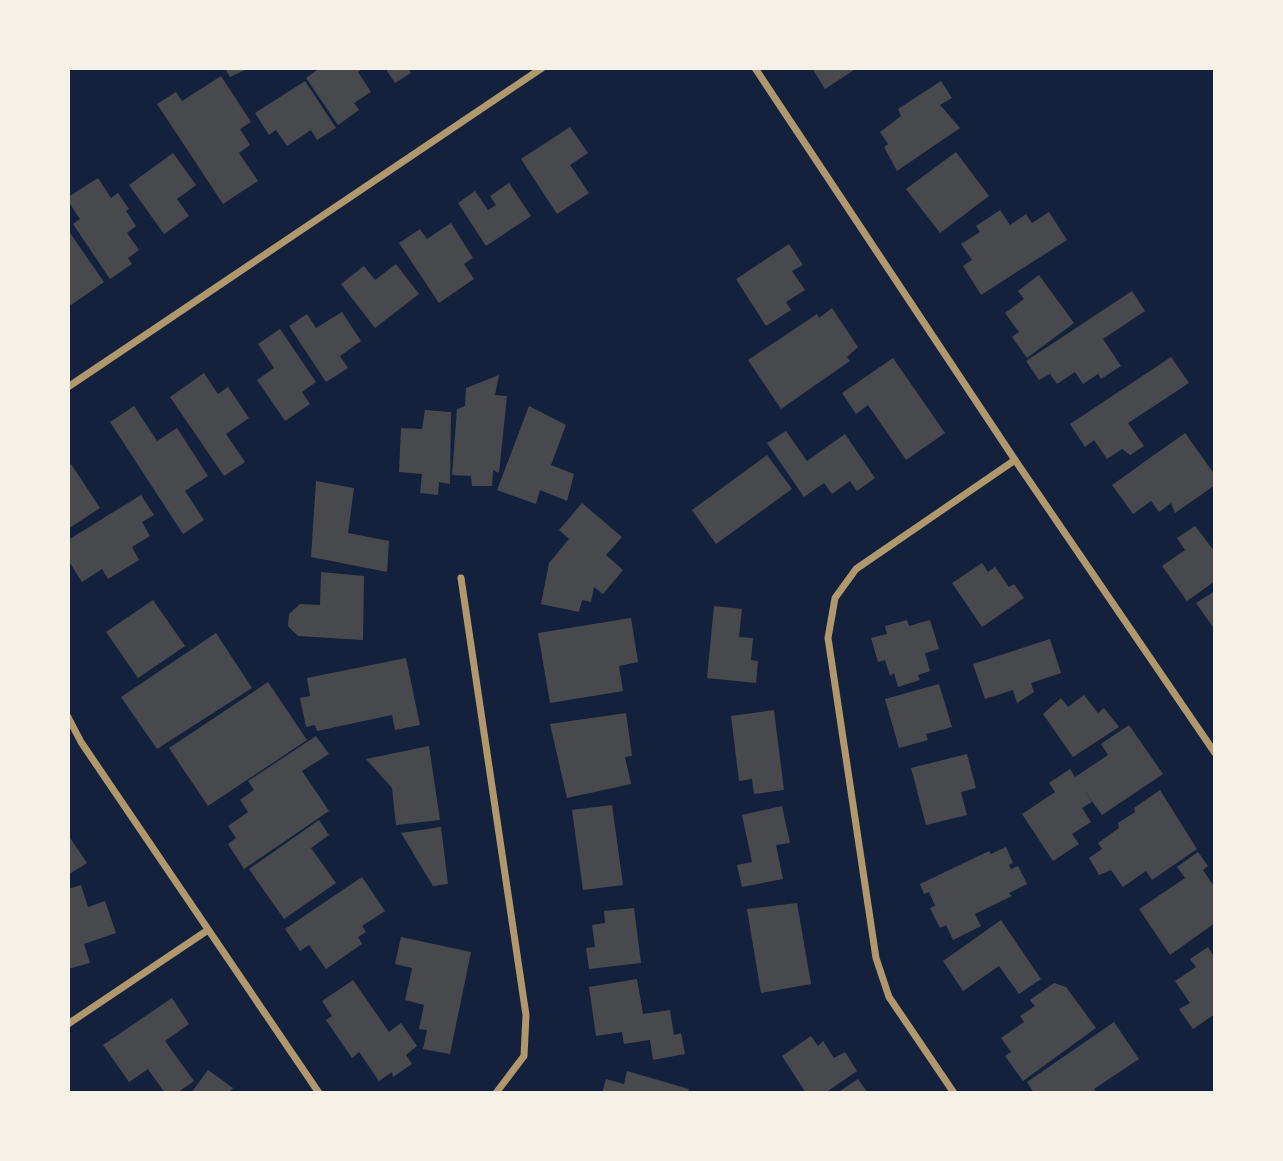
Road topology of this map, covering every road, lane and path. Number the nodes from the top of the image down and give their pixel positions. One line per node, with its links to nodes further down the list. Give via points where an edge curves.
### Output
1 (542, 68): 3 (street)
2 (755, 68): 4 (street)
3 (68, 387)
4 (1015, 460): 7 (street); 12 (street, via 856,569 835,598 828,638 876,958 889,997)
5 (461, 578): 11 (street, via 526,1015 524,1056)
6 (68, 717): 8 (street)
7 (1215, 752)
8 (208, 930): 9 (street); 10 (street)
9 (68, 1024)
10 (319, 1093)
11 (495, 1093)
12 (954, 1093)

